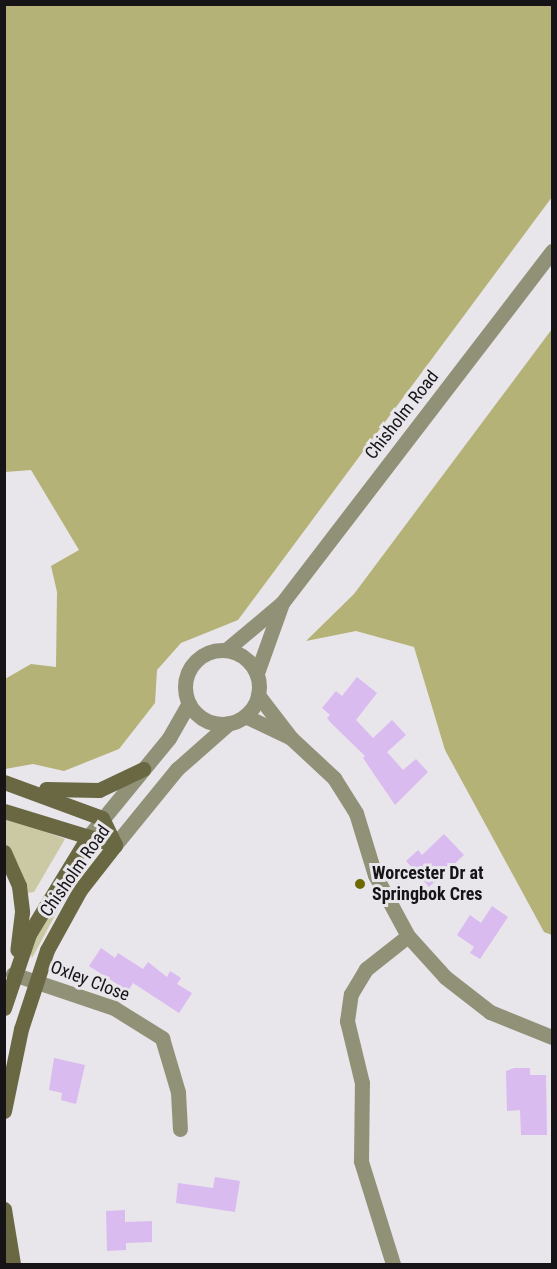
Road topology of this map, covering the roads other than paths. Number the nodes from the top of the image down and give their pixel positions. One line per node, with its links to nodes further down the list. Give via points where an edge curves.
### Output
1 (552, 251): 2 (street, Chisholm Road)
2 (282, 603): 3 (street, Chisholm Road); 4 (street, Chisholm Road)
3 (226, 650): 4 (street, via 244,657); 6 (street, via 207,653 192,666 185,684)
4 (256, 673): 5 (street)
5 (258, 695): 7 (street); 9 (street)
6 (189, 703): 8 (street, via 206,720); 10 (street, Chisholm Road, via 170,738)
7 (244, 716): 8 (street); 9 (street)
8 (229, 723): 15 (street, Chisholm Road, via 177,770)
9 (291, 738): 17 (street, via 334,778 356,813 375,875)
10 (143, 769): 11 (main road, via 99,790 64,791); 13 (street, Chisholm Road)
11 (10, 784): 13 (main road)
12 (4, 811): 14 (main road)
13 (102, 818): 14 (street, Chisholm Road); 15 (main road)
14 (88, 837): 15 (main road); 18 (main road, Chisholm Road, via 45,903)
15 (115, 845): 19 (main road, Chisholm Road, via 62,920)
16 (4, 852): 18 (main road, via 19,886 22,912)
17 (408, 936): 21 (street, via 445,977 490,1012); 26 (street, via 366,969 351,994 347,1021 362,1083 361,1161)
18 (14, 974): 19 (street, Oxley Close); 20 (main road, Chisholm Road)
19 (35, 981): 22 (main road, Chisholm Road); 23 (street, Oxley Close, via 114,1008 162,1038 178,1092)
20 (4, 1008)
21 (552, 1037)
22 (4, 1111)
23 (180, 1129)
24 (4, 1209): 25 (main road)
25 (13, 1264)
26 (393, 1264)

